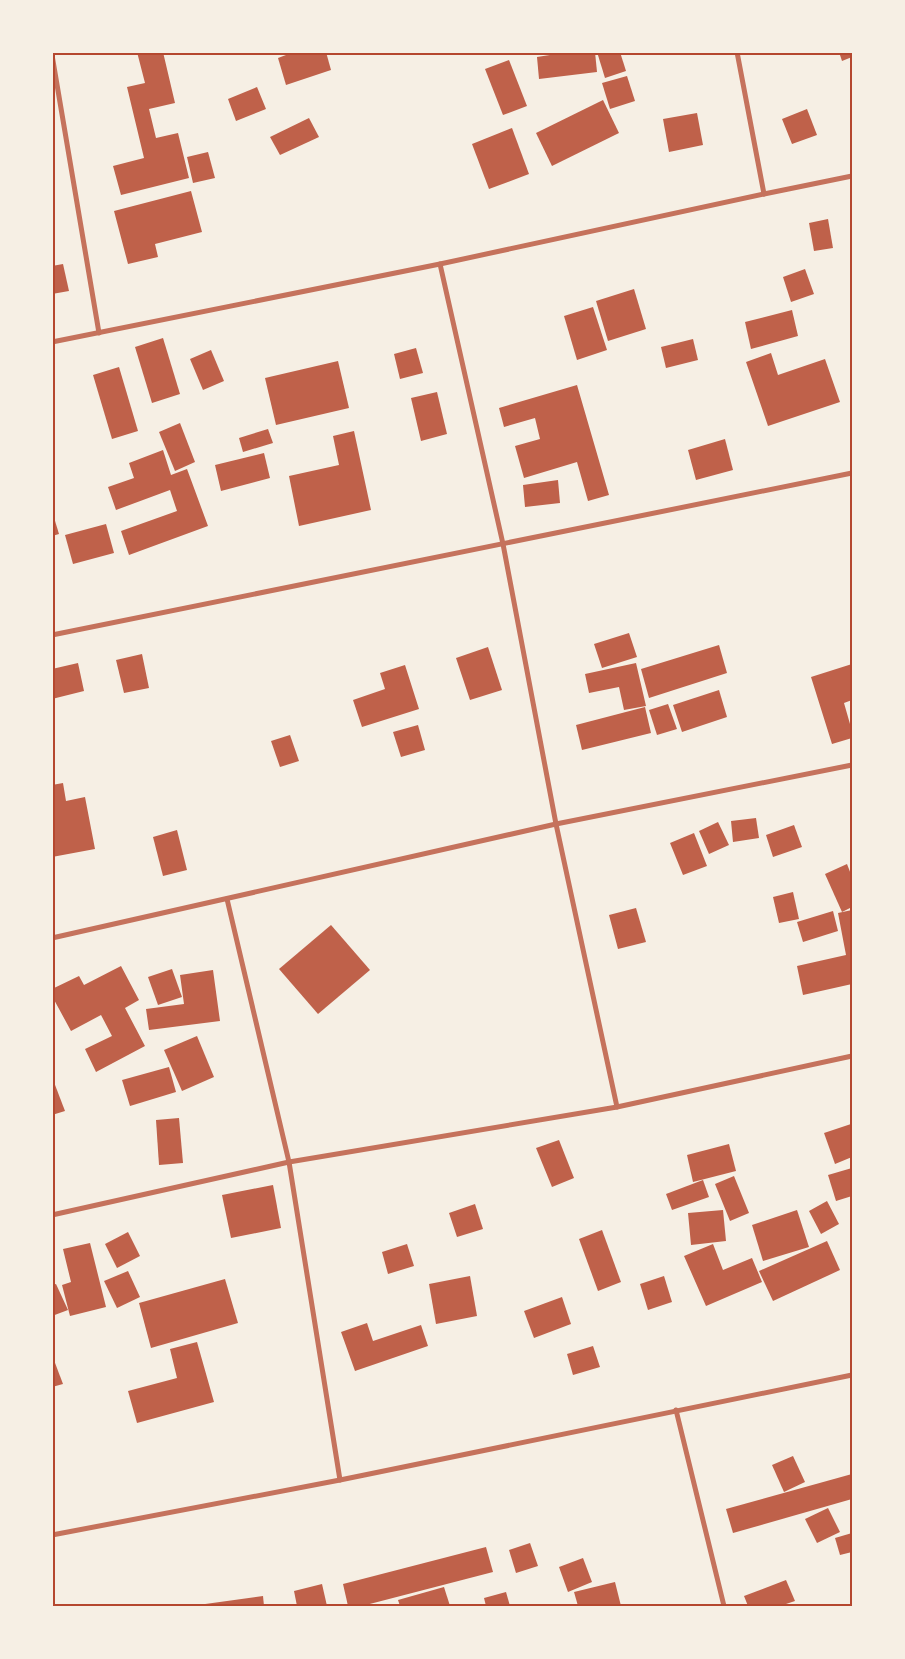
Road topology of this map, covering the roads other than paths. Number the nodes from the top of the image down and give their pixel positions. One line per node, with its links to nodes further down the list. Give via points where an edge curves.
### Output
1 (737, 52): 4 (street)
2 (52, 56): 6 (street)
3 (852, 178): 4 (street)
4 (764, 194): 5 (street)
5 (440, 264): 6 (street); 9 (street)
6 (99, 333): 7 (street)
7 (52, 342)
8 (852, 473): 9 (street)
9 (503, 544): 10 (street); 12 (street)
10 (52, 636)
11 (852, 766): 12 (street)
12 (556, 824): 13 (street); 16 (street)
13 (226, 899): 14 (street); 17 (street)
14 (52, 938)
15 (852, 1056): 16 (street)
16 (617, 1107): 17 (street)
17 (289, 1162): 18 (street); 21 (street)
18 (52, 1215)
19 (852, 1375): 20 (street)
20 (676, 1410): 21 (street); 23 (street)
21 (340, 1480): 22 (street)
22 (52, 1535)
23 (724, 1606)

